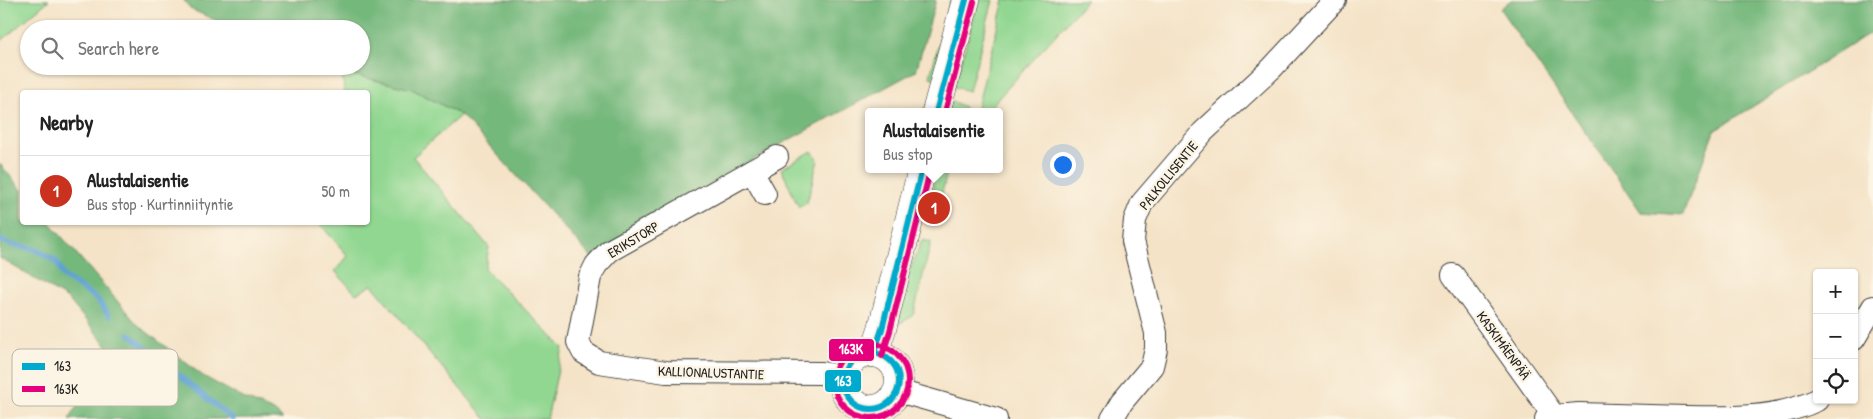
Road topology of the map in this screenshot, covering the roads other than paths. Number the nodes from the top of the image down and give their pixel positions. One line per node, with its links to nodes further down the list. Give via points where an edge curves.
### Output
1 (966, 0): 3 (street)
2 (1334, 0): 19 (street, PALKOLLISENTIE, via 1272,68 1203,132 1142,203 1134,220 1133,241 1156,333 1156,349 1152,366)
3 (937, 108)
4 (777, 157): 5 (street, ERIKSTORP)
5 (752, 171): 7 (street); 11 (street, ERIKSTORP, via 608,252 590,277 579,327 578,342)
6 (921, 173): 12 (street)
7 (765, 194)
8 (1453, 275): 17 (street, KASKIMÄENPÄÄ)
9 (1873, 307): 10 (street)
10 (1858, 332)
11 (583, 352): 13 (street, KALLIONALUSTANTIE, via 599,362 666,372)
12 (874, 353): 13 (street, via 866,353 851,361); 14 (street, via 893,364 899,377)
13 (842, 376): 16 (street, via 848,398)
14 (898, 391): 16 (street, via 883,407); 18 (street)
15 (1813, 402): 17 (street, via 1785,414 1750,418 1579,414)
16 (868, 414)
17 (1550, 417)
18 (996, 419)
19 (1112, 419)

